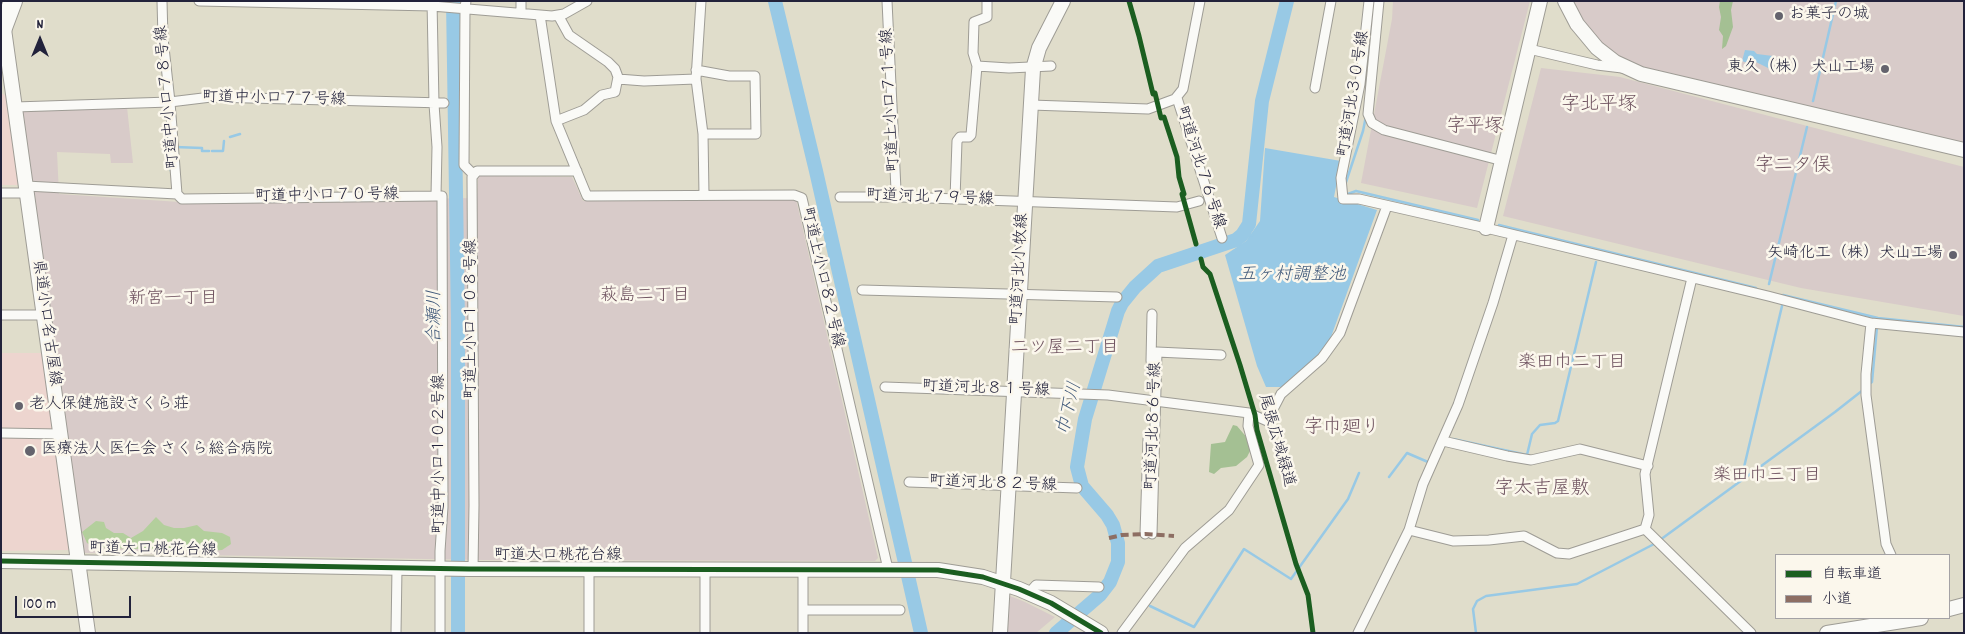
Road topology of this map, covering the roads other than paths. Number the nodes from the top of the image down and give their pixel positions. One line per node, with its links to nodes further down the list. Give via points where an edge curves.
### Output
1 (13, 1): 21 (highway)
2 (162, 1): 31 (street, 町道中小口７８号線)
3 (199, 1): 16 (street)
4 (521, 1): 18 (street)
5 (587, 1): 20 (street)
6 (701, 1): 27 (street)
7 (887, 1): 48 (street, 町道上小口７１号線, via 896,190)
8 (987, 1): 23 (street, via 987,17 974,22 973,53)
9 (1063, 1): 25 (street, 町道河北小牧線)
10 (1200, 1): 30 (street, via 1183,89)
11 (1331, 1): 29 (street)
12 (1369, 1): 52 (street, 町道河北３０号線, via 1360,84 1341,178 1343,199 1359,199)
13 (1379, 1): 39 (street, via 1368,114 1372,123 1384,130)
14 (1540, 1): 22 (street)
15 (1565, 1): 26 (street, via 1577,24 1592,42 1609,58)
16 (432, 4): 17 (street); 33 (street)
17 (464, 6): 18 (street); 41 (street, via 464,165)
18 (521, 13): 19 (street)
19 (540, 15): 20 (street); 36 (street)
20 (558, 15): 28 (street, via 569,35 608,62)
21 (2, 24): 35 (street, 県道小口名古屋線)
22 (1529, 49): 26 (street, via 1597,66); 39 (street)
23 (977, 66): 25 (street); 49 (street, via 971,135 957,140)
24 (1050, 66): 25 (street)
25 (1033, 67): 34 (street, 町道河北小牧線)
26 (1629, 69): 38 (street)
27 (696, 74): 28 (street, via 644,81); 37 (street); 37 (street, via 755,76 756,134)
28 (618, 79): 36 (street, via 615,92 602,95 584,110)
29 (1315, 88)
30 (1174, 99): 34 (street, via 1148,109); 55 (street, 町道河北７６号線)
31 (170, 102): 33 (street, 町道中小口７７号線, via 211,97); 35 (street, 町道中小口７７号線); 44 (street, 町道中小口７８号線)
32 (444, 103): 33 (street, 町道中小口７７号線)
33 (434, 104): 46 (street)
34 (1030, 105): 51 (street, 町道河北小牧線)
35 (15, 107): 42 (street, 県道小口名古屋線)
36 (556, 121): 40 (street)
37 (703, 134): 45 (street)
38 (1964, 150)
39 (1502, 161): 53 (street)
40 (577, 171): 41 (street, via 477,171); 45 (street, 町道上小口８２号線, via 587,196)
41 (473, 174): 85 (street, 町道上小口１０８号線)
42 (24, 190): 43 (street, 町道中小口７０号線); 44 (street, 町道中小口７０号線); 62 (street, 県道小口名古屋線)
43 (1, 193)
44 (177, 194): 46 (street, 町道中小口７０号線, via 182,199)
45 (704, 195): 89 (street, 町道上小口８２号線, via 794,195 803,199)
46 (436, 196): 84 (street, 町道中小口１０２号線, via 442,196)
47 (840, 197): 48 (street, 町道河北７９号線)
48 (902, 197): 49 (street, 町道河北７９号線)
49 (955, 199): 51 (street, 町道河北７９号線)
50 (1199, 201): 51 (street, 町道河北７９号線, via 1178,207)
51 (1025, 202): 58 (street, 町道河北小牧線)
52 (1387, 206): 53 (street); 69 (street, 町道河北８１号線, via 1340,333 1322,358 1281,394 1267,421)
53 (1486, 228): 54 (street)
54 (1513, 236): 56 (street); 72 (street, via 1493,304)
55 (1222, 238)
56 (1692, 278): 63 (street); 73 (street)
57 (862, 290): 58 (street)
58 (1020, 294): 59 (street); 67 (street, 町道河北小牧線)
59 (1117, 297)
60 (1, 314): 62 (street)
61 (1152, 314): 65 (street)
62 (44, 315): 71 (street, 県道小口名古屋線)
63 (1871, 323): 64 (street); 80 (street, via 1866,395 1886,544)
64 (1964, 332)
65 (1151, 348): 68 (street); 68 (street, 町道河北８６号線, via 1222,353 1156,352)
66 (885, 387): 67 (street, 町道河北８１号線)
67 (1014, 390): 68 (street, 町道河北８１号線); 75 (street, 町道河北小牧線)
68 (1152, 400): 69 (street, 町道河北８１号線); 79 (street)
69 (1249, 413): 106 (street, via 1248,426 1259,465 1223,516 1185,548)
70 (1, 433): 71 (street)
71 (60, 434): 82 (street, 県道小口名古屋線)
72 (1443, 441): 73 (street, via 1531,460 1580,449); 78 (street, via 1423,484)
73 (1648, 466): 77 (street, via 1645,474 1649,515)
74 (909, 482): 75 (street, 町道河北８２号線)
75 (1008, 486): 76 (street, 町道河北８２号線); 90 (street, 町道河北小牧線)
76 (1077, 488)
77 (1645, 529): 78 (street, via 1569,554 1557,553 1524,536 1453,542); 108 (street)
78 (1409, 530): 107 (street)
79 (1148, 534)
80 (1891, 554)
81 (1, 561): 82 (street, 町道大口桃花台線)
82 (78, 562): 83 (street, 町道大口桃花台線); 98 (street, 県道小口名古屋線)
83 (397, 568): 84 (street, 町道大口桃花台線); 99 (street)
84 (441, 569): 85 (street, 町道大口桃花台線); 100 (street)
85 (471, 569): 86 (street, 町道大口桃花台線)
86 (589, 569): 87 (street, 町道大口桃花台線); 101 (street)
87 (705, 569): 88 (street, 町道大口桃花台線); 102 (street)
88 (803, 569): 89 (street, 町道大口桃花台線); 95 (street)
89 (893, 569): 90 (street, 町道大口桃花台線, via 963,573)
90 (1003, 583): 92 (street, 町道大口桃花台線); 104 (street, 町道河北小牧線)
91 (1099, 587): 92 (street, via 1036,585)
92 (1029, 593): 105 (street, 町道大口桃花台線)
93 (1964, 605): 94 (street)
94 (1950, 609)
95 (803, 610): 96 (street); 103 (street)
96 (900, 610)
97 (1913, 619): 109 (street)
98 (88, 633)
99 (396, 633)
100 (440, 633)
101 (589, 633)
102 (705, 633)
103 (803, 633)
104 (1000, 633)
105 (1101, 633)
106 (1122, 633)
107 (1358, 633)
108 (1751, 633)
109 (1827, 633)

